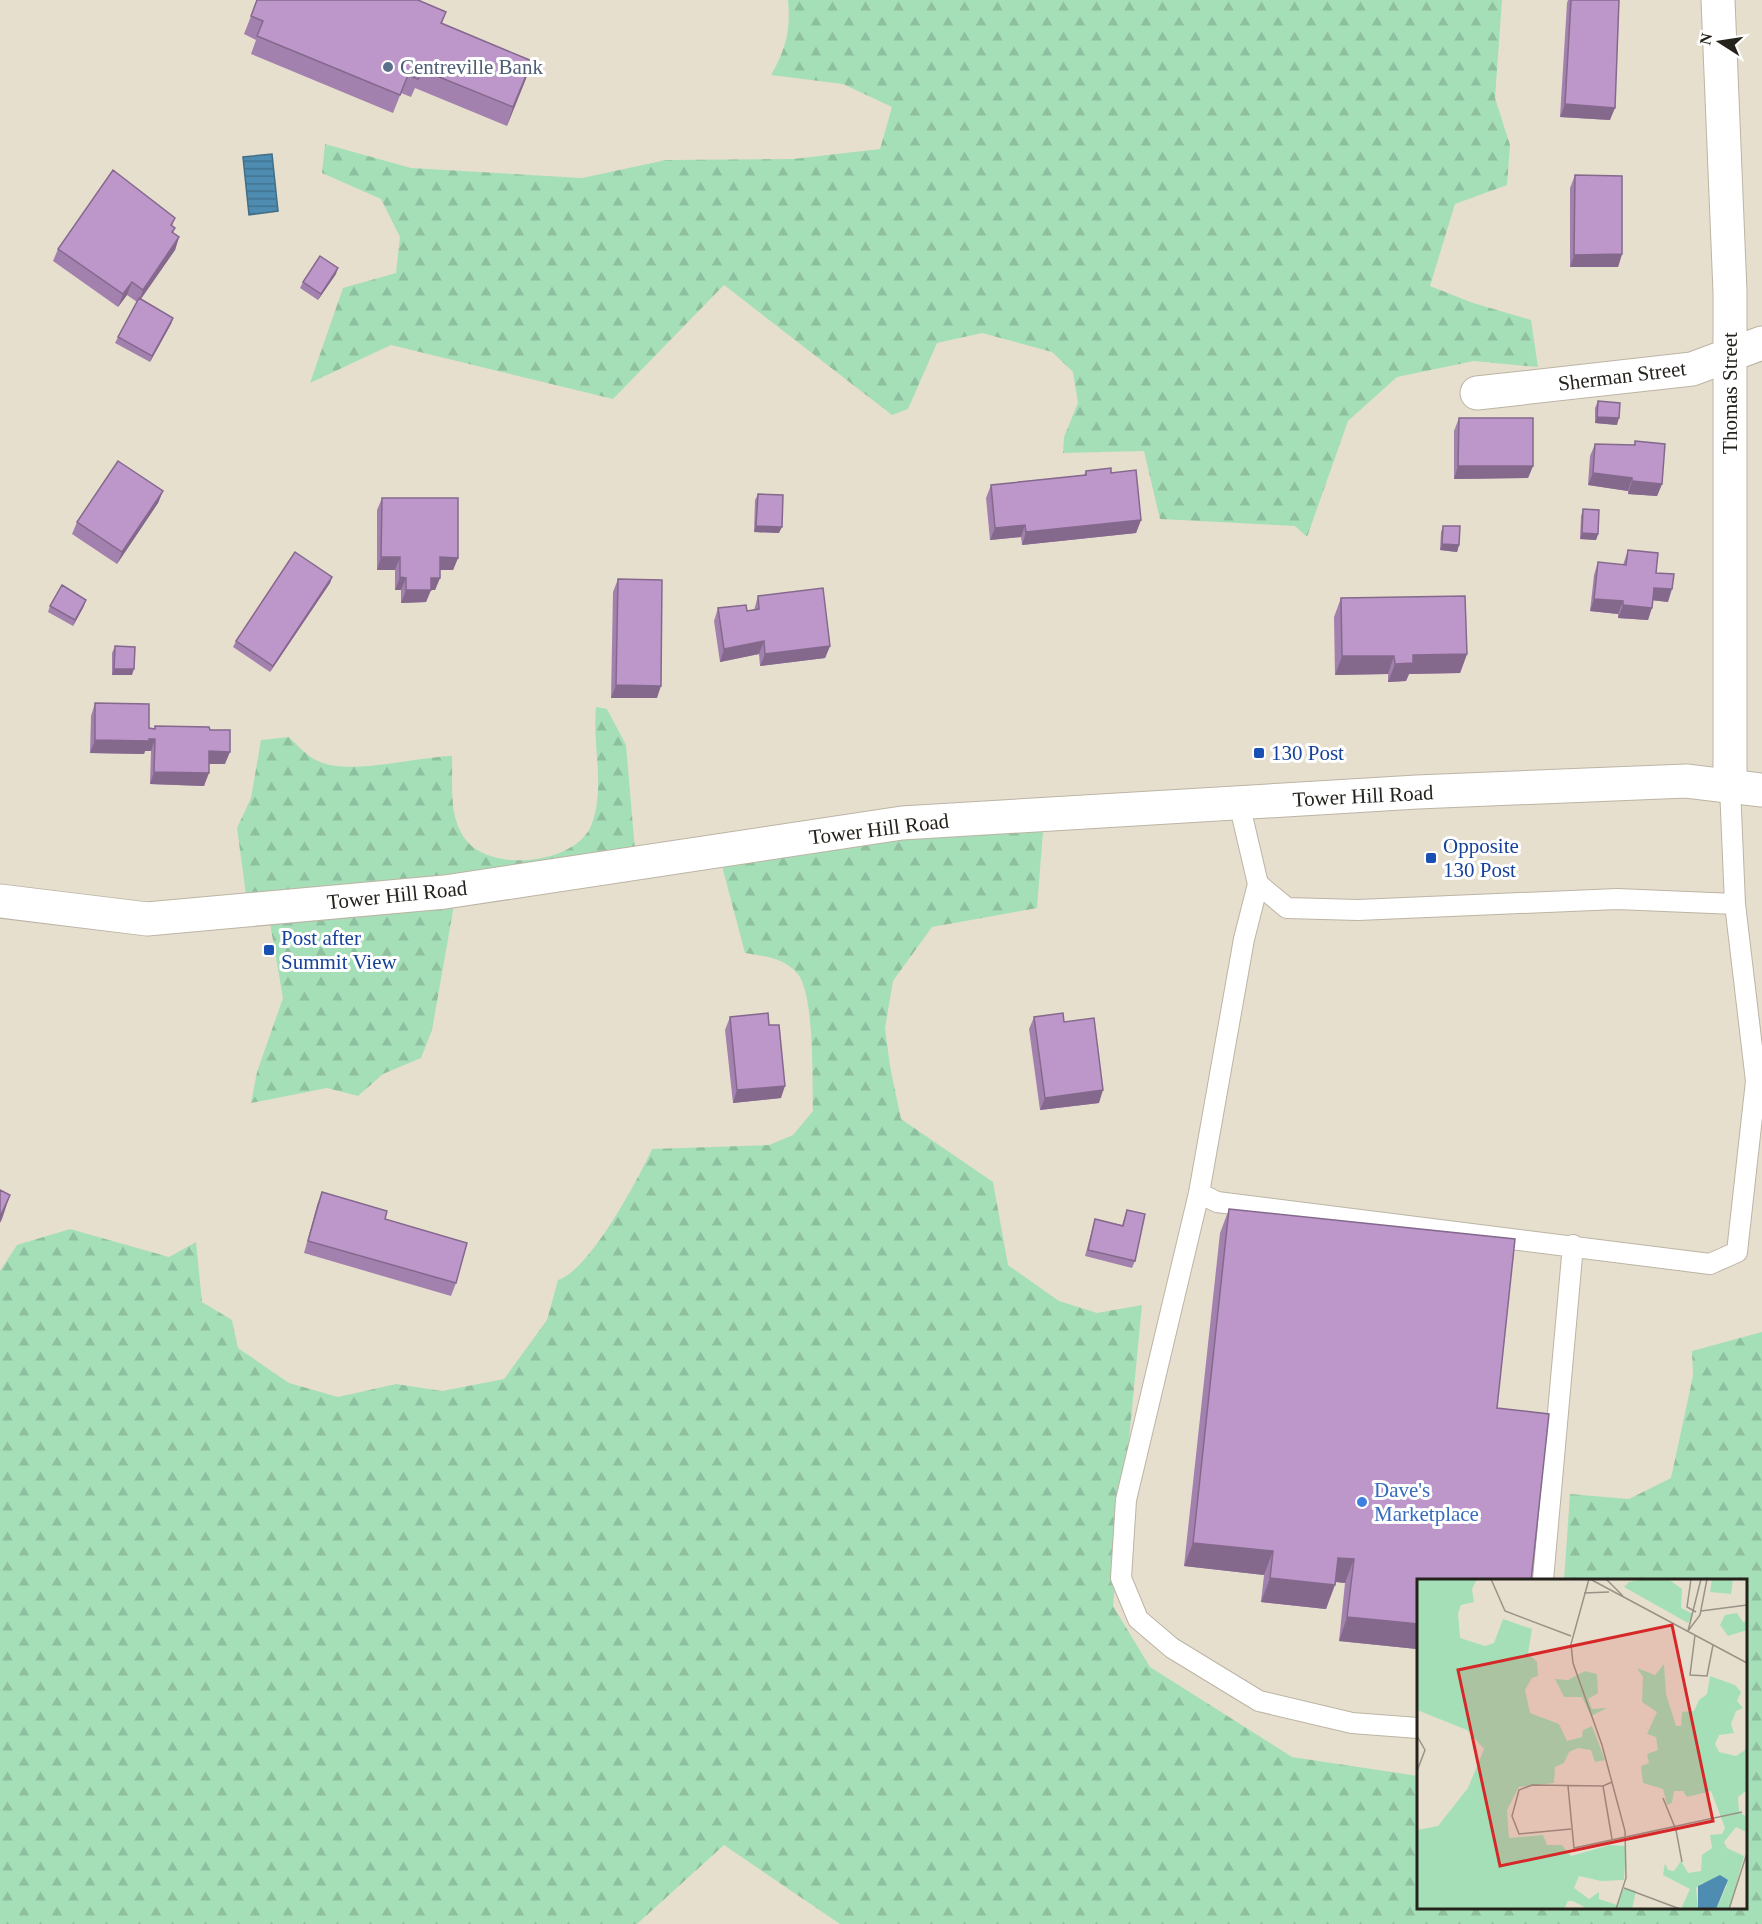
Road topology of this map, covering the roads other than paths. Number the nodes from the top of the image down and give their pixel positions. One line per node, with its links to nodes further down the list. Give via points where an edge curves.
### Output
1 (1718, 0): 3 (main road, Thomas Street)
2 (1762, 343): 3 (main road, Sherman Street)
3 (1730, 352): 4 (main road, Sherman Street, via 1692,369); 5 (main road, Thomas Street)
4 (1477, 393)
5 (1746, 789): 6 (main road, Tower Hill Road, via 1686,781); 9 (lane)
6 (1239, 803): 7 (lane); 8 (main road, Tower Hill Road, via 903,823 445,892 147,919)
7 (1258, 884): 9 (lane, via 1287,908 1358,910 1617,899); 10 (lane)
8 (0, 901)
9 (1735, 904): 11 (lane, via 1756,1081 1737,1252 1710,1264)
10 (1199, 1193): 11 (lane, via 1217,1202); 13 (lane, via 1126,1500 1121,1578 1133,1609 1138,1619 1172,1648 1259,1701 1352,1723)
11 (1573, 1245): 12 (lane)
12 (1543, 1579)
13 (1417, 1728)

